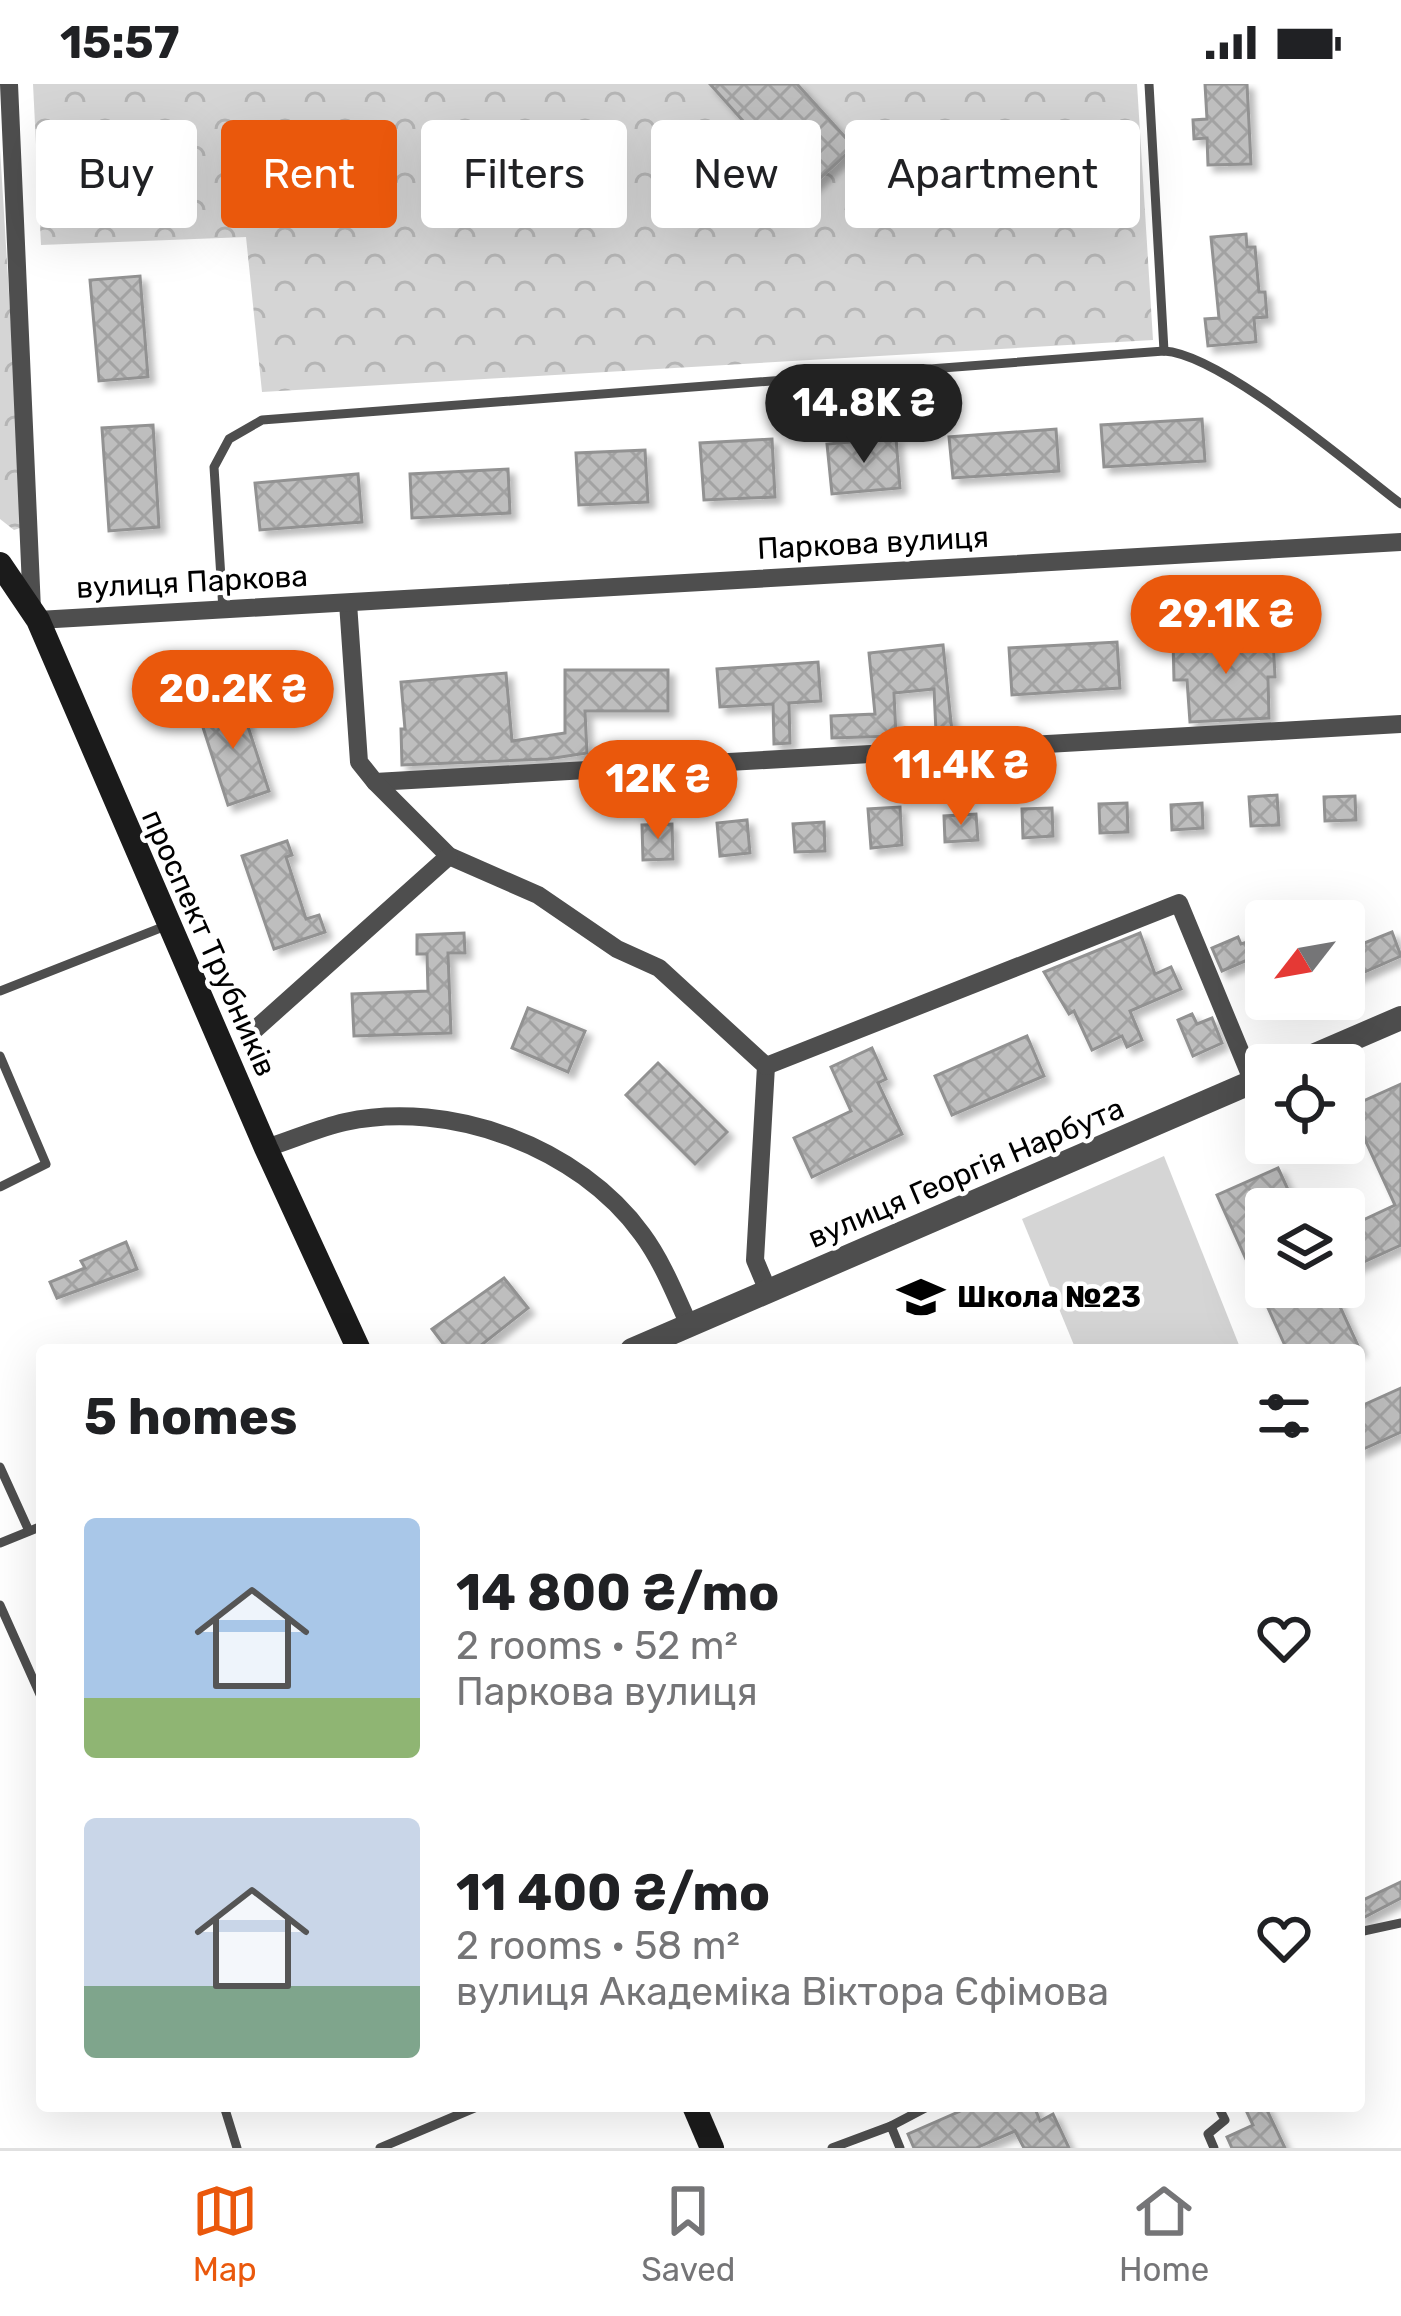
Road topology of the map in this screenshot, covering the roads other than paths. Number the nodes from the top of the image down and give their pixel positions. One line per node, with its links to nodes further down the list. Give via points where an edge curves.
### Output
1 (9, 84): 9 (street)
2 (1149, 84): 3 (lane)
3 (1164, 350): 4 (lane, via 1187,352); 8 (lane, via 262,421 230,439 214,467)
4 (1401, 504)
5 (1401, 542): 7 (street, Паркова вулиця)
6 (0, 564): 9 (main road, проспект Трубників)
7 (348, 603): 8 (street, вулиця Паркова); 11 (street, via 358,762)
8 (223, 610): 9 (street, вулиця Паркова)
9 (35, 615): 13 (main road, проспект Трубників)
10 (1401, 724): 11 (street)
11 (375, 782): 12 (street)
12 (449, 856): 16 (street); 20 (street, via 538,895 659,968)
13 (168, 925): 14 (lane); 22 (main road, проспект Трубників)
14 (0, 991)
15 (1401, 1018): 17 (street)
16 (250, 1034)
17 (1341, 1044)
18 (1245, 1048): 20 (street, via 1179,903)
19 (0, 1056): 23 (lane, via 46,1164)
20 (766, 1066): 24 (street, via 755,1260)
21 (1245, 1085): 24 (street, вулиця Георгія Нарбута)
22 (266, 1148): 25 (street, via 346,1122 416,1117 487,1129 548,1154 598,1187 641,1233); 26 (main road, проспект Трубників)
23 (0, 1187)
24 (768, 1291): 25 (street, вулиця Георгія Нарбута)
25 (689, 1324): 27 (street, вулиця Георгія Нарбута)
26 (356, 1344)
27 (645, 1344)
28 (0, 1467): 30 (lane)
29 (36, 1529): 30 (lane)
30 (29, 1532): 31 (lane)
31 (0, 1543)
32 (0, 1605): 33 (lane)
33 (3, 1622): 34 (lane)
34 (36, 1687)
35 (1401, 1923): 36 (lane)
36 (1365, 1931)
37 (226, 2112): 43 (lane)
38 (464, 2112): 44 (lane)
39 (697, 2112): 45 (main road)
40 (917, 2112): 42 (lane)
41 (1221, 2112): 48 (lane, via 1225,2120 1208,2134)
42 (891, 2126): 46 (lane); 47 (lane)
43 (236, 2148)
44 (380, 2148)
45 (712, 2148)
46 (832, 2148)
47 (901, 2148)
48 (1214, 2148)

